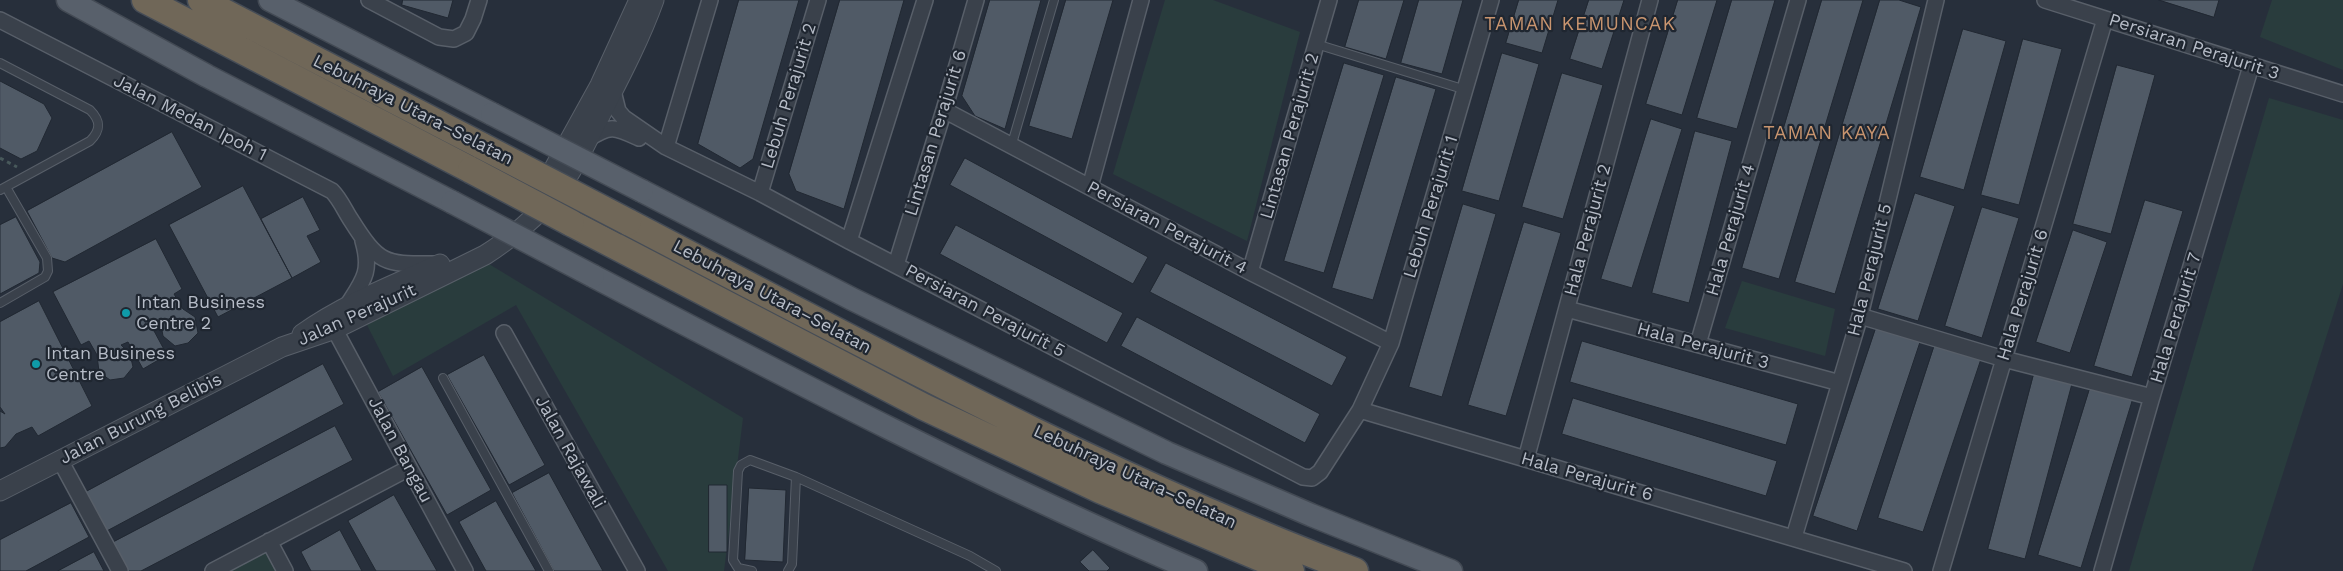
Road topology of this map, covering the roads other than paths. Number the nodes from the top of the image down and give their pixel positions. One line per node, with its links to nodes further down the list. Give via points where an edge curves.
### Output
1 (68, 0): 71 (main road, bridge, via 207,76 884,427 1081,522)
2 (145, 0): 72 (highway, Lebuhraya Utara–Selatan, bridge, via 924,407 1100,490)
3 (201, 0): 73 (highway, Lebuhraya Utara–Selatan, bridge, via 939,384 1281,543)
4 (270, 0): 74 (main road, bridge, via 861,303 1167,453 1310,516)
5 (369, 0): 6 (street, via 440,37 454,39 466,33)
6 (479, 0)
7 (639, 0): 38 (street, Jalan Perajurit, via 600,85 543,190 493,238)
8 (654, 0): 27 (street, Jalan Perajurit)
9 (710, 0): 31 (street)
10 (818, 0): 35 (street, Lebuh Perajurit 2)
11 (925, 0): 37 (street)
12 (976, 0): 29 (street, Lintasan Perajurit 6)
13 (1054, 0): 32 (lane)
14 (1141, 0): 33 (street)
15 (1329, 0): 23 (street, Lintasan Perajurit 2)
16 (1491, 0): 26 (street, Lebuh Perajurit 1)
17 (1650, 0): 43 (street, Hala Perajurit 2)
18 (1798, 0): 48 (street, Hala Perajurit 4)
19 (1936, 0): 44 (street, Hala Perajurit 5)
20 (2045, 0): 21 (street, Persiaran Perajurit 3)
21 (2104, 18): 25 (street, Persiaran Perajurit 3); 50 (street, Hala Perajurit 6)
22 (0, 20): 36 (street, Jalan Medan Ipoh 1, via 332,191)
23 (1316, 44): 26 (lane); 40 (street, Lintasan Perajurit 2)
24 (0, 63): 34 (lane, via 90,110 99,125 97,134 90,141)
25 (2251, 66): 28 (street, Persiaran Perajurit 3); 53 (street, Hala Perajurit 7)
26 (1466, 90): 47 (street, Lebuh Perajurit 1)
27 (612, 91): 30 (street, Jalan Perajurit); 31 (street, Persiaran Perajurit 5, via 618,111 624,118)
28 (2343, 94)
29 (944, 110): 32 (street, Persiaran Perajurit 4); 39 (street, Lintasan Perajurit 6)
30 (588, 139): 31 (street, Persiaran Perajurit 5, via 610,127); 45 (street, Jalan Perajurit, via 556,193 500,246)
31 (666, 147): 35 (street, Persiaran Perajurit 5)
32 (1011, 147): 33 (street, Persiaran Perajurit 4)
33 (1090, 187): 40 (street, Persiaran Perajurit 4)
34 (3, 188): 41 (lane, via 47,258 48,271 45,277)
35 (760, 192): 37 (street, Persiaran Perajurit 5)
36 (362, 237): 38 (street, Jalan Medan Ipoh 1, via 381,258 390,262); 42 (street, Jalan Medan Ipoh 1, via 367,273)
37 (849, 241): 39 (street, Persiaran Perajurit 5)
38 (439, 264): 42 (street, Jalan Perajurit)
39 (896, 265): 54 (street, Persiaran Perajurit 5, via 1303,477 1312,478 1320,472)
40 (1250, 272): 47 (street, Persiaran Perajurit 4)
41 (0, 303)
42 (347, 306): 45 (street, Jalan Perajurit)
43 (1567, 309): 48 (street, Hala Perajurit 3); 55 (street, Hala Perajurit 2)
44 (1860, 316): 50 (street); 52 (street, Hala Perajurit 5)
45 (331, 322): 49 (street, Jalan Perajurit); 57 (street, Jalan Bangau)
46 (504, 333): 67 (street, Jalan Rajawali)
47 (1390, 343): 54 (street, Lebuh Perajurit 1)
48 (1698, 344): 52 (street, Hala Perajurit 3)
49 (282, 347): 56 (street, Jalan Burung Belibis)
50 (2004, 358): 53 (street); 76 (street, Hala Perajurit 6)
51 (443, 378): 66 (lane)
52 (1840, 383): 60 (street, Hala Perajurit 5)
53 (2152, 397): 77 (street, Hala Perajurit 7)
54 (1360, 410): 55 (street, Hala Perajurit 6)
55 (1526, 459): 60 (street, Hala Perajurit 6)
56 (60, 460): 59 (street, Jalan Burung Belibis); 62 (street)
57 (409, 468): 61 (street); 65 (street, Jalan Bangau)
58 (796, 477): 68 (lane, via 750,460 739,468 733,560 738,568); 69 (lane, via 792,564); 70 (lane, via 970,556)
59 (0, 491)
60 (1794, 537): 75 (street, Hala Perajurit 6)
61 (269, 541): 63 (street); 64 (street)
62 (120, 571)
63 (213, 571)
64 (285, 571)
65 (465, 571)
66 (549, 571)
67 (637, 571)
68 (752, 571)
69 (788, 571)
70 (996, 571)
71 (1196, 571)
72 (1291, 571)
73 (1355, 571)
74 (1451, 571)
75 (1904, 571)
76 (1941, 571)
77 (2102, 571)

